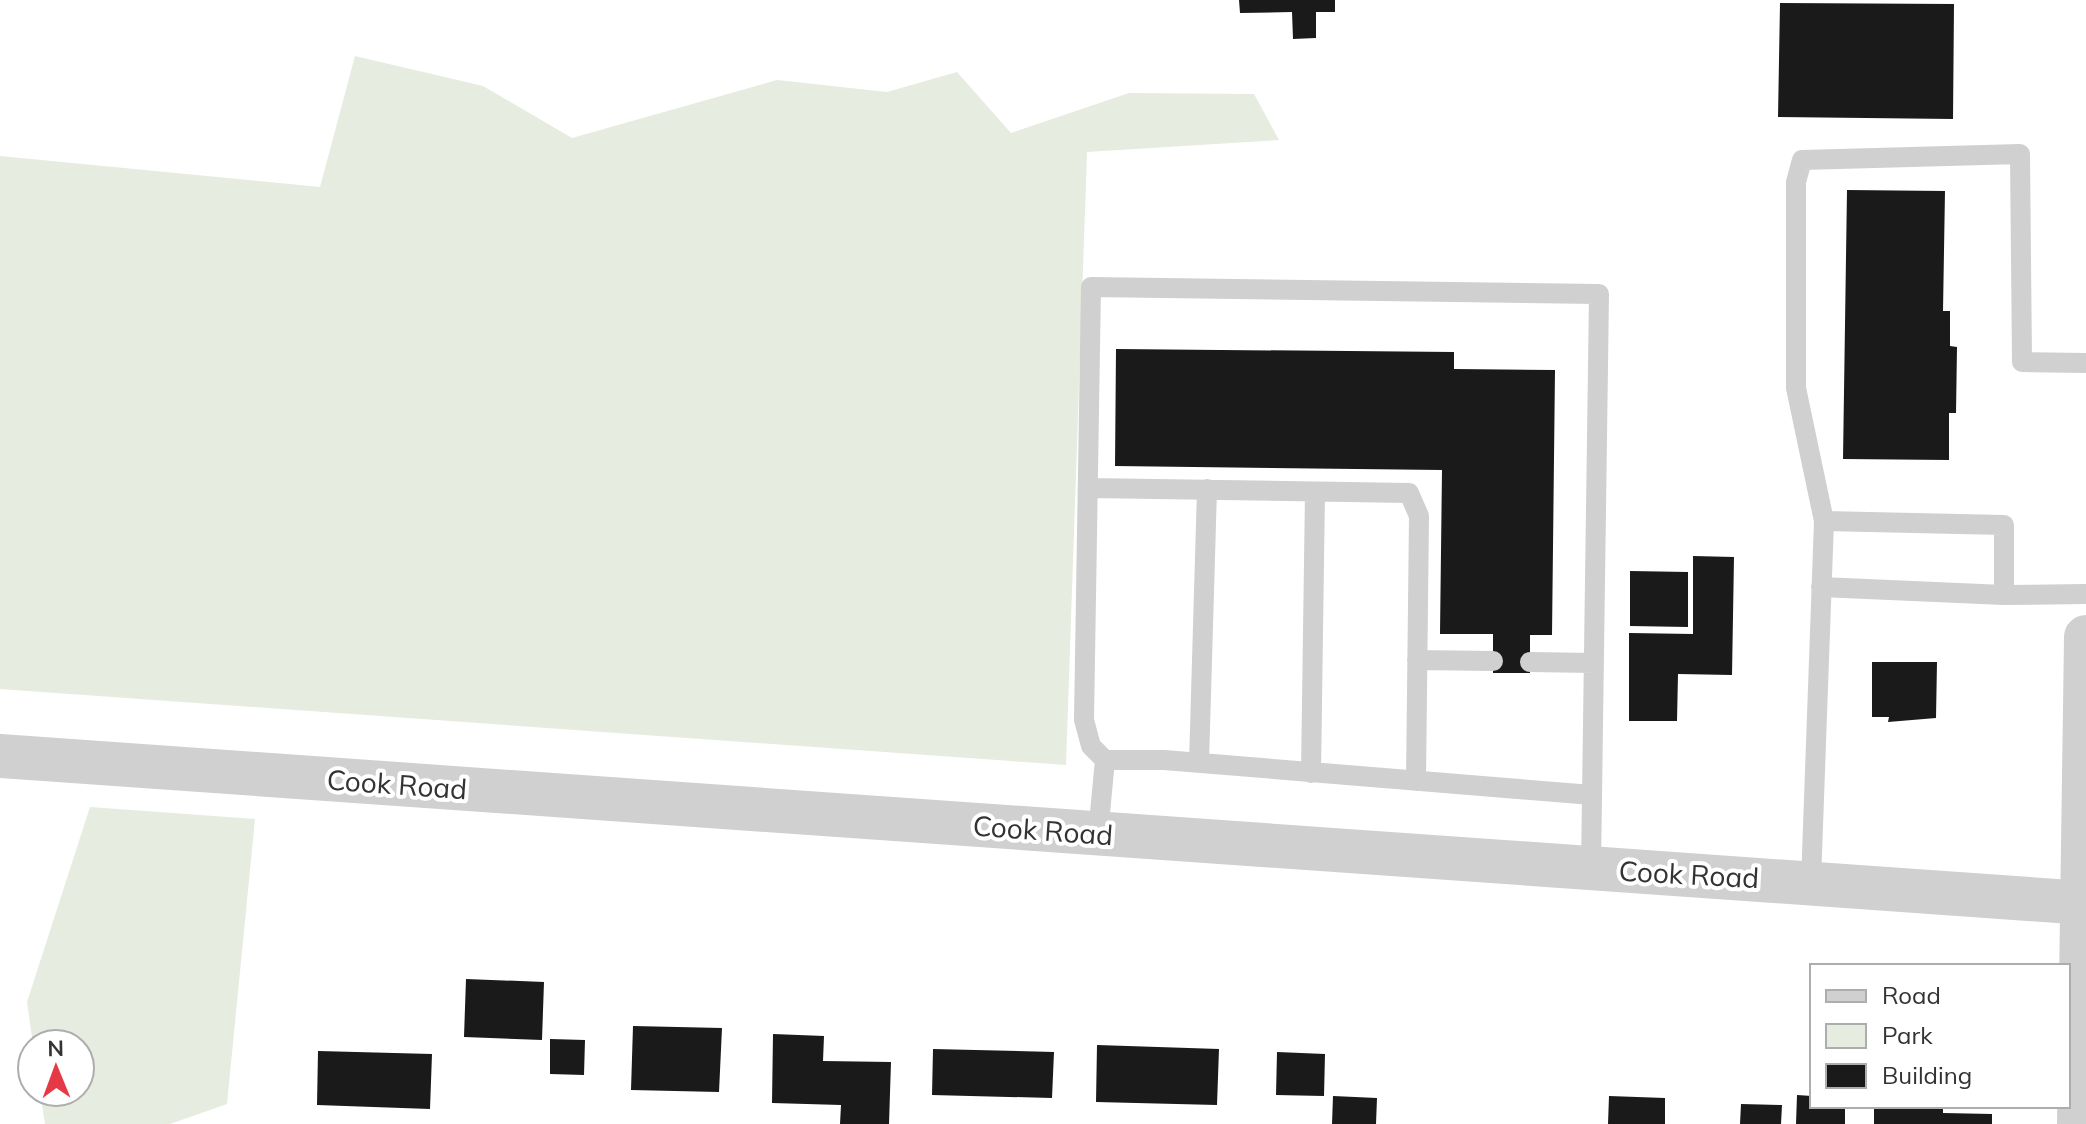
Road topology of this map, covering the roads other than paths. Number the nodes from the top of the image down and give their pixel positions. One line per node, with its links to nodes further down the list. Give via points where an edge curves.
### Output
1 (2086, 363): 5 (lane, via 2022,362 2020,154 1802,160 1796,182 1796,388)
2 (1089, 488): 3 (lane); 13 (lane, via 1091,287 1599,294); 15 (lane, via 1084,720 1091,746)
3 (1207, 489): 4 (lane); 16 (lane)
4 (1315, 492): 10 (lane, via 1409,493 1419,516); 17 (lane)
5 (1824, 521): 6 (lane); 8 (lane, via 2004,525)
6 (1821, 587): 8 (lane); 22 (lane)
7 (2086, 594): 8 (lane)
8 (2004, 595)
9 (2086, 637): 23 (street)
10 (1417, 660): 11 (lane); 18 (lane)
11 (1493, 661)
12 (1530, 662): 13 (lane)
13 (1594, 663): 19 (lane)
14 (0, 756): 20 (street, Cook Road)
15 (1105, 760): 16 (lane); 20 (lane)
16 (1199, 763): 17 (lane)
17 (1311, 773): 18 (lane)
18 (1416, 781): 19 (lane)
19 (1592, 795): 21 (lane)
20 (1098, 834): 21 (street, Cook Road)
21 (1591, 868): 22 (street, Cook Road)
22 (1811, 882): 23 (street, Cook Road)
23 (2084, 903): 24 (street)
24 (2079, 1124)

